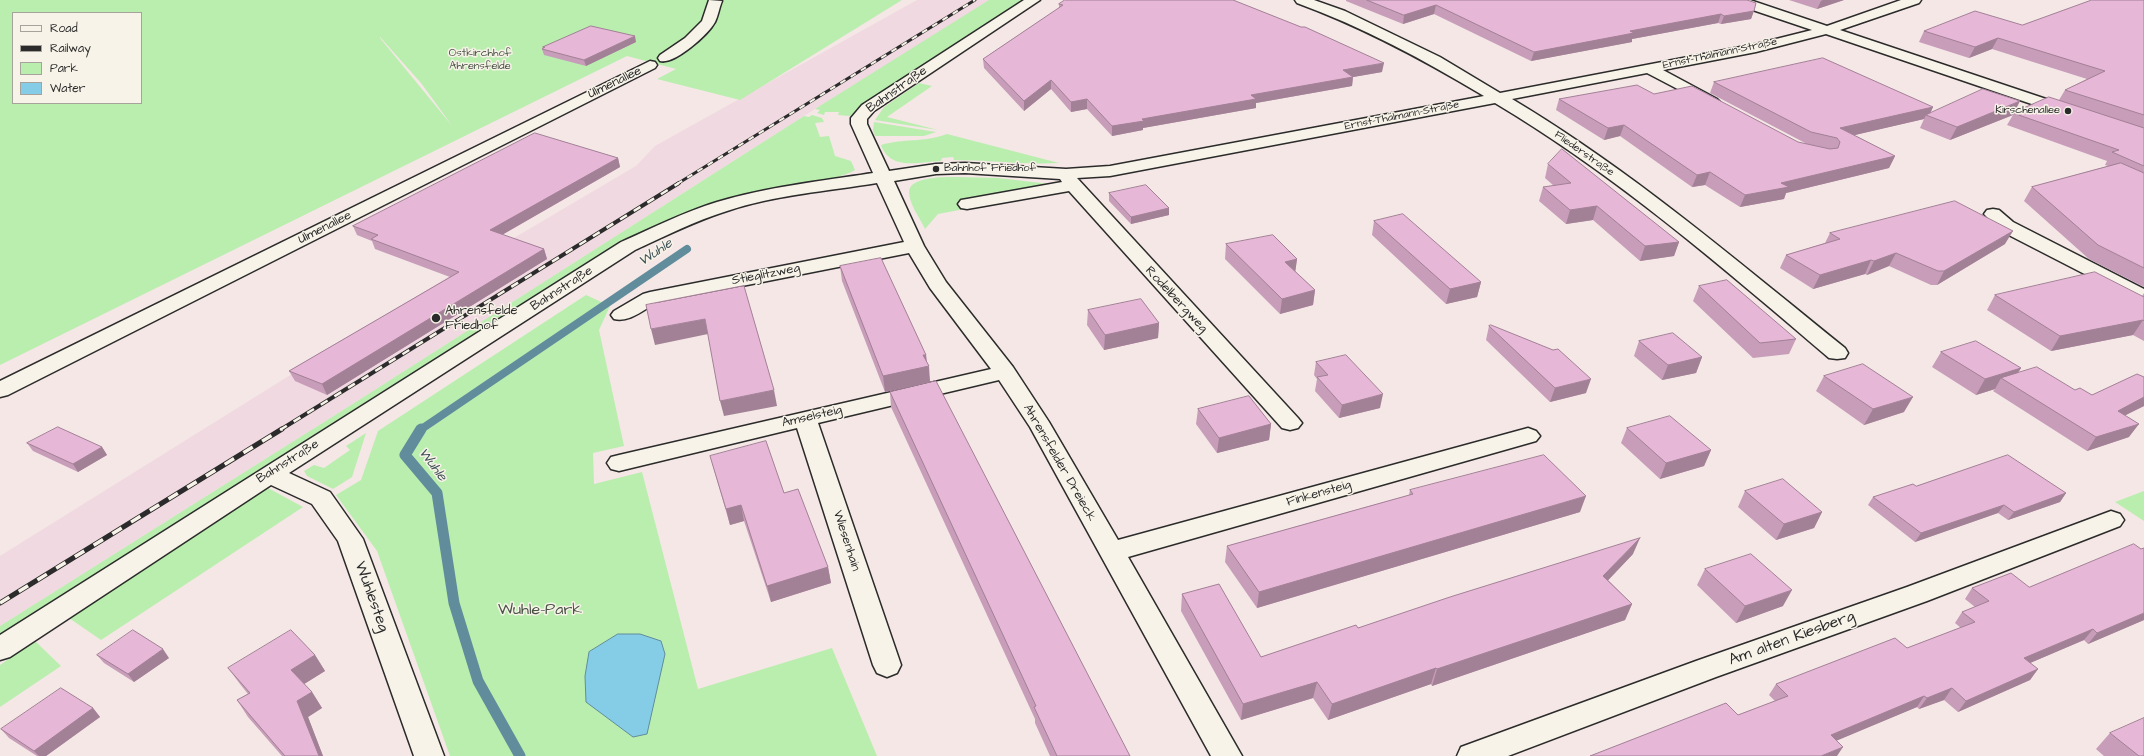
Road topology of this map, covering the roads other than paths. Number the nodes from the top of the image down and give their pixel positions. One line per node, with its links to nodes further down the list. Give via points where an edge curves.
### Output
1 (1033, 0): 11 (street, Bahnstraße, via 868,108 859,118 859,124)
2 (1302, 0): 8 (street, Fliederstraße, via 1389,37)
3 (1737, 0): 6 (street)
4 (1914, 0): 6 (street, Ernst-Thälmann-Straße)
5 (715, 1): 20 (street, Ulmenallee, via 708,22 690,41 658,62)
6 (1827, 30): 7 (street, Ernst-Thälmann-Straße, via 1756,48); 10 (street)
7 (1650, 69): 8 (street, Ernst-Thälmann-Straße); 9 (street)
8 (1500, 97): 12 (street, Ernst-Thälmann-Straße); 18 (street, Fliederstraße, via 1679,222)
9 (1726, 109)
10 (2084, 116)
11 (883, 177): 12 (street, Ernst-Thälmann-Straße, via 936,169 965,168); 15 (street, Ahrensfelder Dreieck); 25 (street, Bahnstraße, via 786,192 723,206 628,246)
12 (1070, 180): 13 (street); 22 (street, Rodelbergweg)
13 (967, 204)
14 (1994, 214): 16 (street, via 2006,226)
15 (915, 246): 17 (street, Stieglitzweg, via 650,298); 19 (street, Ahrensfelder Dreieck, via 937,284)
16 (2144, 297)
17 (621, 315)
18 (1837, 353)
19 (1005, 372): 21 (street, Amselsteig); 27 (street, Ahrensfelder Dreieck, via 1041,427)
20 (0, 390)
21 (806, 418): 24 (street, Amselsteig); 29 (street, Wiesenhain)
22 (1290, 423)
23 (1528, 436): 27 (street, Finkensteig)
24 (618, 463)
25 (270, 474): 28 (street, Bahnstraße); 30 (street, Wuhlesteg, via 321,498 350,539)
26 (2111, 520): 32 (street, Am alten Kiesberg, via 1917,594)
27 (1110, 552): 31 (street, Ahrensfelder Dreieck)
28 (0, 649)
29 (888, 665)
30 (429, 756)
31 (1227, 756)
32 (1472, 756)

